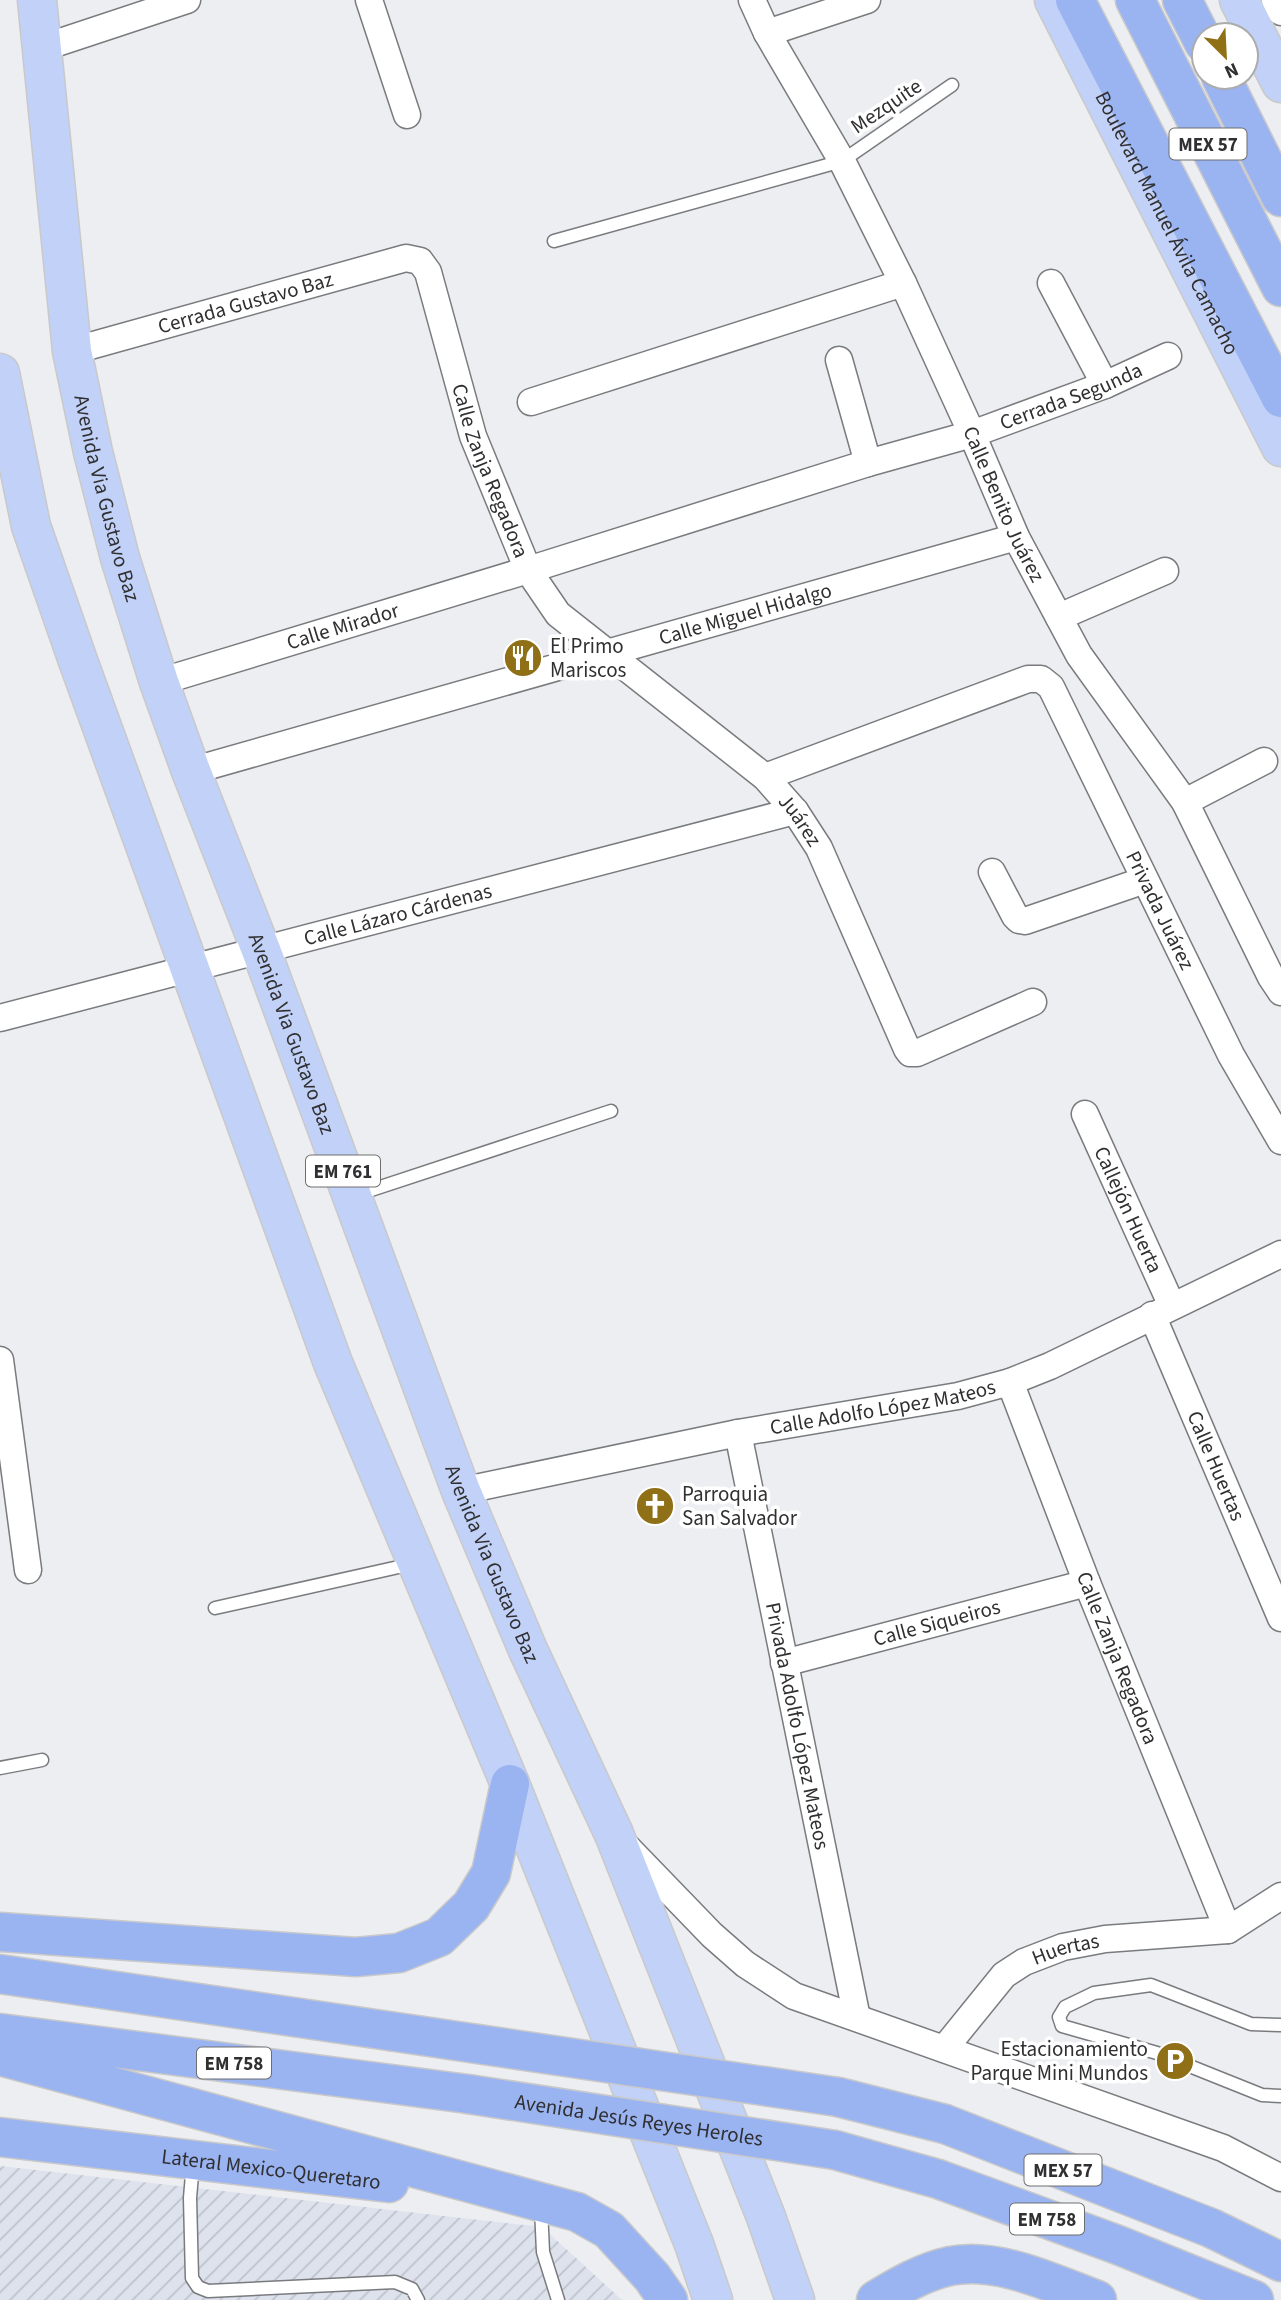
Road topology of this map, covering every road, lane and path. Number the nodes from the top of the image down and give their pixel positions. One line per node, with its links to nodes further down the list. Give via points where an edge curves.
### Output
1 (37, 0): 15 (main road, Avenida Via Gustavo Baz / EM 761)
2 (187, 0): 15 (street)
3 (369, 0): 19 (street)
4 (752, 0): 14 (street, Calle Benito Juárez)
5 (867, 0): 14 (street)
6 (1054, 0): 35 (main road, Boulevard Manuel Ávila Camacho)
7 (1075, 0): 32 (highway)
8 (1135, 0): 26 (highway, MEX 57)
9 (1182, 0): 13 (highway)
10 (1239, 0): 16 (main road)
11 (1275, 0): 12 (street)
12 (1281, 12)
13 (1193, 21)
14 (767, 33): 20 (street, Calle Benito Juárez)
15 (42, 48): 27 (main road, Avenida Via Gustavo Baz / EM 761)
16 (1281, 83)
17 (952, 85): 20 (lane, Mezquite)
18 (1228, 91): 21 (highway, MEX 57)
19 (407, 115)
20 (842, 161): 22 (lane); 24 (street, Calle Benito Juárez)
21 (1281, 197)
22 (554, 241)
23 (420, 261): 27 (street, Cerrada Gustavo Baz, via 406,258); 38 (street, Calle Zanja Regadora, via 428,272 472,436)
24 (903, 283): 33 (street); 34 (street, Calle Benito Juárez)
25 (1051, 283): 31 (street)
26 (1281, 288)
27 (72, 351): 42 (main road, Avenida Via Gustavo Baz / EM 761, via 120,558)
28 (1168, 356): 31 (street, Cerrada Segunda)
29 (839, 360): 36 (street)
30 (0, 373): 51 (main road, via 31,526)
31 (1105, 385): 34 (street, Cerrada Segunda)
32 (1281, 398)
33 (531, 402)
34 (972, 434): 36 (street, Cerrada Segunda); 37 (street, Calle Benito Juárez)
35 (1281, 447)
36 (867, 463): 38 (street, Calle Mirador)
37 (1016, 537): 40 (street, Calle Benito Juárez); 41 (street, Calle Miguel Hidalgo)
38 (528, 570): 41 (street, Calle Zanja Regadora, via 558,614); 42 (street, Calle Mirador)
39 (1165, 572): 40 (street)
40 (1059, 617): 46 (street, Calle Benito Juárez, via 1079,655)
41 (606, 652): 44 (street, Calle Miguel Hidalgo); 45 (street, Juárez)
42 (159, 682): 44 (main road, Avenida Via Gustavo Baz / EM 761)
43 (1264, 761): 46 (street)
44 (191, 771): 50 (main road, Avenida Via Gustavo Baz / EM 761)
45 (765, 777): 47 (street, Juárez); 49 (street, Privada Juárez, via 1028,679 1041,679 1051,687)
46 (1185, 802): 52 (street, Calle Benito Juárez)
47 (795, 811): 50 (street, Calle Lázaro Cárdenas); 53 (street, Juárez, via 819,848 910,1053)
48 (992, 872): 49 (street, via 1019,920 1025,921)
49 (1145, 880): 57 (street, Privada Juárez, via 1231,1055)
50 (261, 950): 51 (street, Calle Lázaro Cárdenas); 58 (main road, Avenida Via Gustavo Baz / EM 761)
51 (190, 969): 54 (street, Calle Lázaro Cárdenas); 65 (main road, via 333,1363)
52 (1278, 981)
53 (1033, 1002)
54 (0, 1018)
55 (611, 1111): 58 (lane)
56 (1085, 1114): 60 (street, Callejón Huerta)
57 (1281, 1142)
58 (352, 1196): 64 (main road, Avenida Via Gustavo Baz / EM 761)
59 (1281, 1254): 60 (street, Calle Adolfo López Mateos)
60 (1162, 1310): 62 (street, Calle Adolfo López Mateos); 69 (street, Calle Huertas)
61 (0, 1360): 66 (street)
62 (1010, 1382): 63 (street, Calle Adolfo López Mateos, via 958,1396); 67 (street, Calle Zanja Regadora)
63 (738, 1433): 64 (street, Calle Adolfo López Mateos); 70 (street, Privada Adolfo López Mateos)
64 (461, 1492): 74 (main road, Avenida Via Gustavo Baz / EM 761, via 528,1650)
65 (416, 1563): 68 (lane); 73 (main road)
66 (28, 1570)
67 (1087, 1583): 70 (street, Calle Siqueiros); 76 (street, Calle Zanja Regadora)
68 (215, 1608)
69 (1281, 1618)
70 (784, 1663): 79 (street, Privada Adolfo López Mateos)
71 (42, 1760): 72 (lane)
72 (0, 1768)
73 (510, 1784): 77 (highway, via 491,1873 471,1906 439,1937 399,1953 356,1957); 93 (main road)
74 (614, 1833): 79 (street, via 712,1936 745,1964 794,1996); 94 (main road, Avenida Via Gustavo Baz / EM 761)
75 (1281, 1896): 76 (street)
76 (1228, 1930): 82 (street, Huertas, via 1105,1939 1063,1947 1024,1962 1004,1975)
77 (0, 1932)
78 (0, 1973): 89 (highway, MEX 57, bridge, via 838,2097 945,2124 1211,2228)
79 (857, 2018): 82 (street)
80 (1281, 2025): 84 (lane, via 1251,2024 1152,1985 1094,1993 1065,2007 1059,2017 1062,2026 1157,2053 1262,2095)
81 (0, 2033): 97 (highway, Avenida Jesús Reyes Heroles / EM 758, bridge, via 468,2094 835,2150 938,2179)
82 (944, 2049): 87 (street, via 1223,2148)
83 (0, 2056): 88 (highway)
84 (1281, 2096)
85 (0, 2137): 86 (highway, Lateral Mexico-Queretaro)
86 (194, 2160): 88 (highway, Lateral Mexico-Queretaro); 90 (lane, via 192,2278 198,2287 208,2291 396,2282 412,2289)
87 (1281, 2178)
88 (541, 2200): 91 (lane, via 543,2252); 92 (highway, via 577,2212 609,2230)
89 (1281, 2262)
90 (418, 2300)
91 (558, 2300)
92 (668, 2300)
93 (713, 2300)
94 (795, 2300)
95 (876, 2300): 96 (highway, via 909,2280 952,2266 991,2265)
96 (1097, 2300)
97 (1254, 2300)

